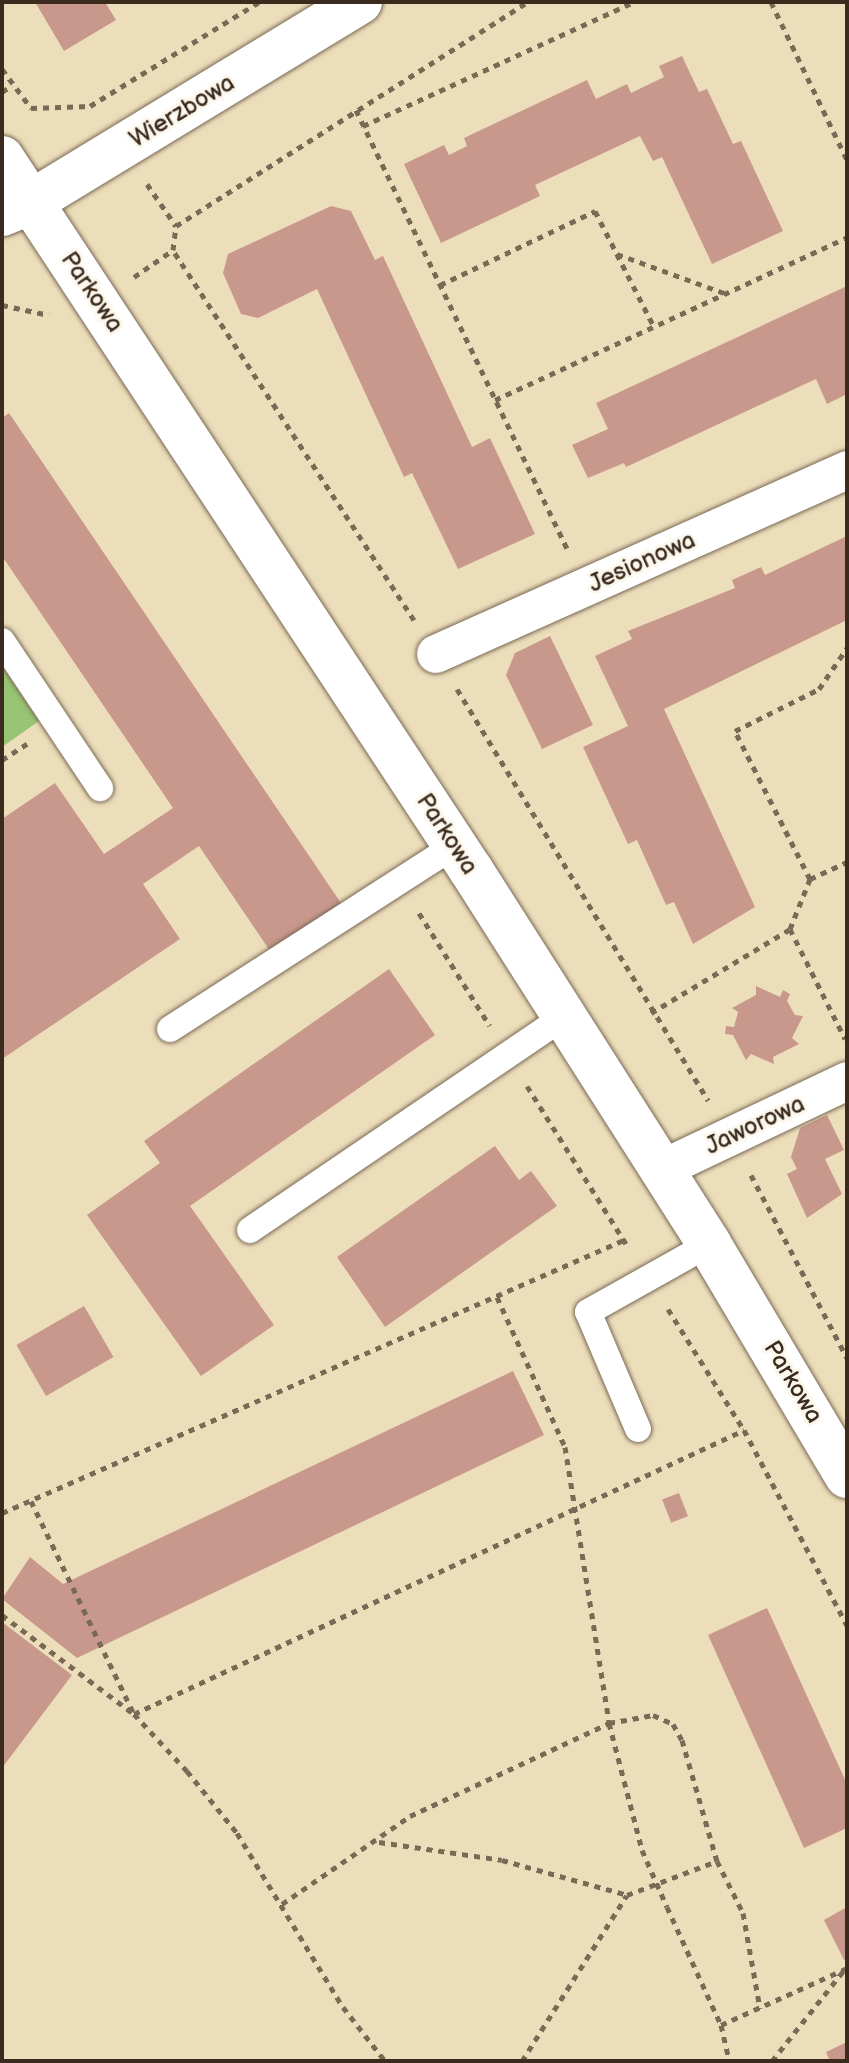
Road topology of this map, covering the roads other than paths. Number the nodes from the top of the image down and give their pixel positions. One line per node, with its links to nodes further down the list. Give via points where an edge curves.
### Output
1 (360, 2): 3 (street, Wierzbowa)
2 (2, 158): 3 (street, Parkowa)
3 (16, 208): 8 (street, Parkowa)
4 (847, 470): 6 (street, Jesionowa)
5 (2, 641): 7 (lane)
6 (436, 654)
7 (100, 788)
8 (455, 845): 9 (street, Parkowa); 10 (lane)
9 (564, 1017): 12 (street, Parkowa); 13 (lane)
10 (170, 1029)
11 (847, 1081): 12 (street, Jaworowa)
12 (662, 1169): 14 (street, Parkowa)
13 (250, 1230)
14 (709, 1244): 15 (lane, via 588,1312); 16 (street, Parkowa)
15 (638, 1429)
16 (847, 1476)

